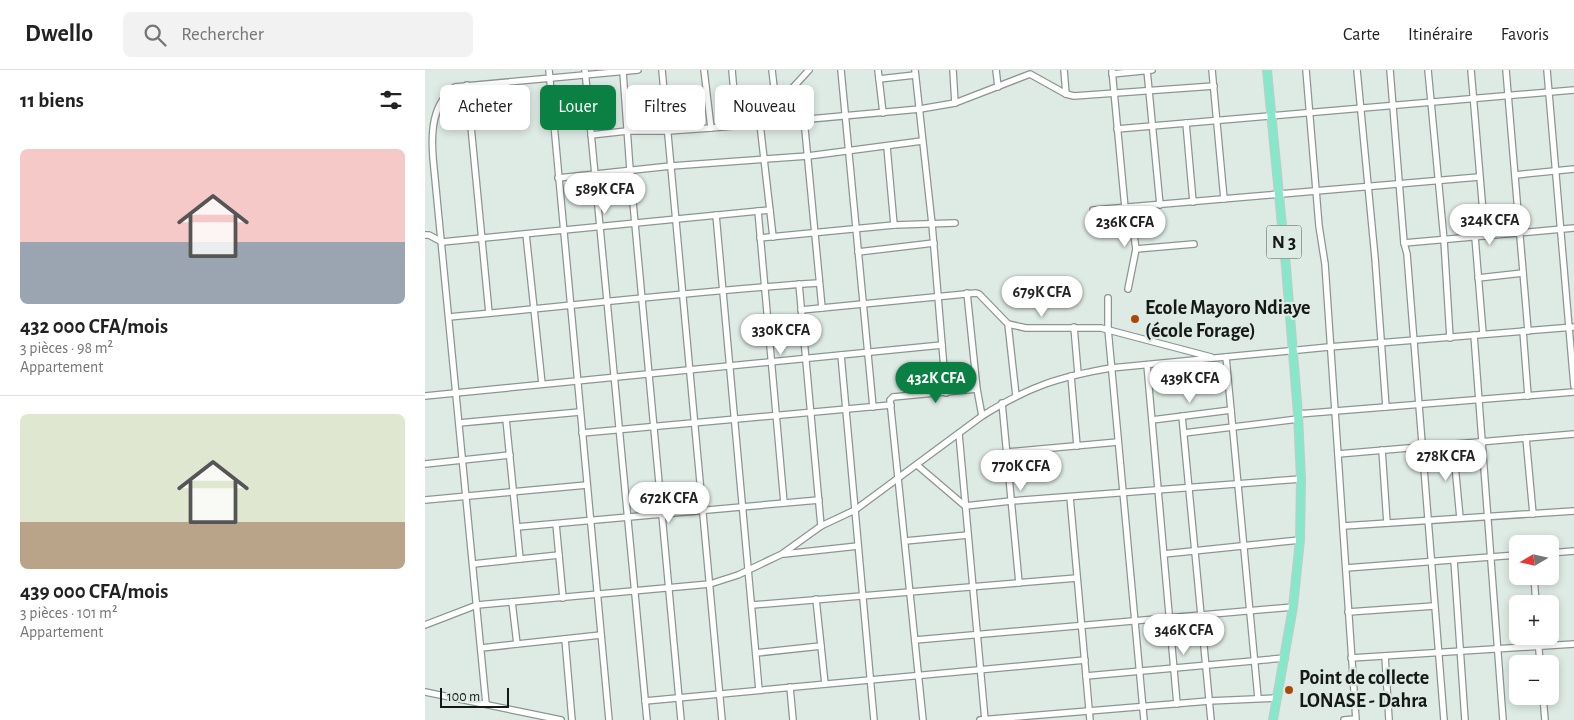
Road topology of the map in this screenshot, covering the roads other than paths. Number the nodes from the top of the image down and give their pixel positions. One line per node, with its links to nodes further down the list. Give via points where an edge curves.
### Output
1 (549, 70): 29 (street)
2 (638, 70): 25 (street)
3 (662, 70): 65 (street)
4 (704, 70): 58 (street)
5 (732, 70): 32 (street)
6 (772, 70): 33 (street)
7 (809, 70): 34 (street)
8 (841, 70): 53 (street)
9 (878, 70): 30 (street)
10 (953, 70): 45 (street)
11 (996, 70): 36 (street)
12 (1064, 70): 41 (street)
13 (1147, 70): 14 (street); 28 (street); 38 (street)
14 (1152, 70)
15 (1212, 70): 35 (street)
16 (1267, 70): 52 (main road, N 3)
17 (1306, 70): 50 (street)
18 (1357, 70): 48 (street)
19 (1390, 70): 46 (street)
20 (1428, 70): 44 (street)
21 (1471, 70): 43 (street)
22 (1506, 70): 42 (street)
23 (1547, 70): 39 (street)
24 (585, 72): 25 (street); 29 (street); 66 (street)
25 (623, 72): 64 (street)
26 (915, 72): 30 (street); 49 (street)
27 (1030, 72): 36 (street); 41 (street)
28 (1112, 72): 40 (street)
29 (550, 79): 31 (street); 79 (street)
30 (879, 79): 51 (street)
31 (467, 85)
32 (733, 85)
33 (774, 85)
34 (795, 85)
35 (1214, 86): 38 (street); 55 (street)
36 (998, 87): 45 (street)
37 (1574, 90): 39 (street)
38 (1149, 91): 40 (street); 57 (street)
39 (1549, 92): 42 (street); 75 (street)
40 (1114, 93): 41 (street); 60 (street)
41 (1066, 94)
42 (1508, 94): 43 (street); 77 (street)
43 (1473, 98): 44 (street); 78 (street)
44 (1430, 101): 46 (street); 80 (street)
45 (955, 103): 49 (street)
46 (1393, 104): 48 (street); 81 (street)
47 (440, 105): 113 (street, via 431,134)
48 (1360, 107): 50 (street); 82 (street)
49 (920, 109): 51 (street); 67 (street)
50 (1309, 112): 52 (street); 83 (street)
51 (883, 113): 53 (street)
52 (1271, 115): 55 (street); 84 (main road, N 3)
53 (845, 116): 54 (street); 69 (street)
54 (814, 118)
55 (1217, 120): 56 (street); 85 (street)
56 (1186, 123): 57 (street); 86 (street)
57 (1152, 126): 60 (street); 87 (street)
58 (711, 128): 59 (street); 65 (street)
59 (715, 128)
60 (1117, 129): 88 (street)
61 (472, 130): 110 (street)
62 (762, 130): 71 (street)
63 (805, 130): 70 (street)
64 (627, 132): 65 (street); 66 (street); 74 (street)
65 (668, 132): 72 (street)
66 (591, 135): 76 (street)
67 (922, 141): 68 (street); 96 (street)
68 (887, 147): 69 (street); 98 (street)
69 (849, 151): 70 (street); 100 (street)
70 (808, 156): 71 (street); 103 (street)
71 (764, 159): 72 (street); 89 (street)
72 (671, 166): 74 (street); 93 (street)
73 (1574, 169): 75 (street)
74 (630, 170): 76 (street); 94 (street)
75 (1556, 171): 77 (street); 102 (street)
76 (595, 174): 79 (street); 97 (street)
77 (1515, 175): 104 (street)
78 (1479, 177): 80 (street); 108 (street)
79 (558, 178): 101 (street)
80 (1438, 180): 81 (street); 112 (street)
81 (1399, 184): 82 (street); 116 (street)
82 (1367, 186): 83 (street); 148 (street)
83 (1316, 191): 84 (street); 150 (street, via 1325,264)
84 (1278, 194): 85 (street); 151 (main road, N 3)
85 (1224, 199): 86 (street)
86 (1193, 202): 87 (street)
87 (1159, 204): 88 (street)
88 (1127, 207): 90 (street); 117 (street)
89 (770, 210): 91 (street); 109 (street)
90 (1093, 210)
91 (758, 211): 92 (street); 111 (street)
92 (716, 215): 93 (street); 125 (street)
93 (676, 219): 94 (street); 127 (street)
94 (635, 223): 97 (street); 129 (street)
95 (955, 223): 96 (street)
96 (932, 224): 98 (street); 114 (street)
97 (600, 226): 101 (street); 131 (street)
98 (894, 226): 100 (street)
99 (1574, 228): 102 (street)
100 (856, 229): 103 (street); 118 (street)
101 (563, 230): 105 (street); 133 (street)
102 (1561, 230): 104 (street); 141 (street)
103 (814, 233): 109 (street); 121 (street)
104 (1519, 233): 108 (street); 119 (street)
105 (526, 234): 110 (street); 135 (street)
106 (425, 235): 113 (street)
107 (1475, 236): 108 (street); 112 (street); 120 (street)
108 (1485, 236)
109 (773, 237): 111 (street)
110 (483, 238): 113 (street); 137 (street)
111 (760, 238): 123 (street)
112 (1444, 240): 116 (street); 146 (street)
113 (442, 242): 138 (street)
114 (934, 243): 118 (street); 128 (street)
115 (1194, 244): 117 (street)
116 (1405, 244): 147 (street)
117 (1136, 250): 124 (street)
118 (858, 252): 132 (street)
119 (1523, 273): 120 (street); 143 (street)
120 (1478, 278): 144 (street)
121 (819, 283): 122 (street); 134 (street)
122 (799, 284): 123 (street); 136 (street)
123 (765, 287): 125 (street); 157 (street)
124 (1128, 289)
125 (723, 292): 127 (street); 159 (street)
126 (967, 293): 128 (street); 139 (street, via 979,294); 169 (street)
127 (683, 295): 129 (street); 161 (street)
128 (938, 296): 132 (street); 149 (street)
129 (642, 298): 131 (street); 162 (street)
130 (1108, 298): 142 (street)
131 (607, 301): 133 (street); 165 (street)
132 (864, 303): 134 (street); 152 (street)
133 (570, 306): 135 (street); 166 (street)
134 (822, 308): 136 (street)
135 (534, 309): 137 (street); 167 (street)
136 (801, 310): 155 (street)
137 (489, 313): 138 (street)
138 (449, 317): 171 (street)
139 (1008, 324): 140 (street, via 1026,328); 174 (street)
140 (1074, 327): 142 (street); 163 (street)
141 (1572, 327): 143 (street); 168 (street)
142 (1108, 329): 156 (street); 160 (street)
143 (1525, 331): 144 (street); 175 (street)
144 (1483, 334): 145 (street)
145 (1474, 335): 146 (street); 176 (street)
146 (1450, 338): 147 (street)
147 (1413, 342): 148 (street); 179 (street)
148 (1380, 343): 150 (street); 181 (street)
149 (942, 345): 152 (street); 172 (street)
150 (1329, 348): 151 (street); 186 (street)
151 (1292, 351): 154 (street); 190 (main road, N 3)
152 (868, 352): 153 (street); 180 (street)
153 (841, 355): 155 (street); 182 (street)
154 (1226, 357): 156 (street); 183 (street)
155 (806, 358): 157 (street); 185 (street)
156 (1216, 358): 158 (street)
157 (771, 362): 159 (street); 187 (street)
158 (1147, 365): 160 (street); 193 (street)
159 (730, 366): 161 (street); 192 (street)
160 (1111, 368): 163 (street); 204 (street)
161 (690, 370): 162 (street); 195 (street)
162 (649, 374): 165 (street); 196 (street)
163 (1078, 374): 164 (street)
164 (1071, 376): 174 (street); 207 (street)
165 (614, 377): 166 (street); 198 (street)
166 (577, 381): 167 (street); 184 (street)
167 (542, 384): 171 (street)
168 (1574, 386)
169 (977, 389): 172 (street); 188 (street)
170 (1574, 392): 175 (street)
171 (457, 393): 173 (street); 194 (street)
172 (946, 393): 178 (street, via 893,397)
173 (425, 396)
174 (1016, 396): 177 (street)
175 (1528, 396): 176 (street)
176 (1479, 400): 179 (street); 205 (street)
177 (1002, 404): 188 (street); 210 (street)
178 (891, 405): 180 (street); 216 (street)
179 (1418, 405): 181 (street); 208 (street)
180 (873, 407): 182 (street)
181 (1386, 407): 186 (street)
182 (846, 409): 185 (street); 233 (street)
183 (1231, 410): 189 (street); 197 (street)
184 (580, 412): 191 (street); 199 (street)
185 (811, 412): 187 (street); 227 (street)
186 (1335, 412): 190 (street); 211 (street)
187 (776, 416): 192 (street); 229 (street)
188 (982, 416): 201 (street)
189 (1182, 416): 193 (street); 200 (street)
190 (1298, 417): 197 (street); 217 (main road, N 3)
191 (507, 419): 194 (street); 212 (street)
192 (735, 419): 195 (street); 231 (street)
193 (1152, 420): 221 (street)
194 (459, 423): 213 (street)
195 (695, 423): 196 (street); 232 (street)
196 (654, 427): 198 (street); 235 (street)
197 (1232, 428): 200 (street); 218 (street)
198 (619, 430): 199 (street); 237 (street)
199 (582, 433): 219 (street)
200 (1184, 433): 220 (street)
201 (959, 434): 215 (street); 230 (street)
202 (1574, 434): 203 (street)
203 (1526, 438): 205 (street); 236 (street)
204 (1118, 442): 207 (street); 223 (street)
205 (1482, 442): 206 (street); 238 (street)
206 (1453, 444): 208 (street); 239 (street)
207 (1077, 446): 210 (street)
208 (1421, 447): 209 (street); 241 (street)
209 (1382, 450): 211 (street); 243 (street)
210 (1007, 452): 228 (street)
211 (1338, 454): 245 (street)
212 (510, 455): 213 (street); 222 (street)
213 (463, 460): 214 (street); 224 (street)
214 (425, 463)
215 (917, 465): 216 (street); 230 (street)
216 (899, 478): 233 (street); 249 (street)
217 (1301, 479): 218 (street); 248 (main road, N 3)
218 (1238, 484): 220 (street); 251 (street)
219 (587, 485): 222 (street); 240 (street)
220 (1189, 488): 221 (street); 252 (street)
221 (1158, 490): 223 (street); 256 (street)
222 (514, 492): 224 (street); 246 (street)
223 (1123, 493): 225 (street); 286 (street)
224 (466, 497): 226 (street); 263 (street)
225 (1070, 497): 228 (street); 266 (street)
226 (425, 500)
227 (819, 500): 229 (street); 244 (street)
228 (1011, 501): 230 (street); 267 (street)
229 (784, 503): 231 (street)
230 (965, 506): 247 (street)
231 (743, 507): 232 (street); 265 (street)
232 (703, 510): 235 (street); 268 (street)
233 (855, 510): 244 (street); 250 (street)
234 (1574, 511): 236 (street)
235 (662, 514): 237 (street); 270 (street)
236 (1533, 514): 238 (street)
237 (627, 517): 240 (street); 271 (street)
238 (1488, 517): 239 (street); 259 (street)
239 (1460, 518): 241 (street)
240 (591, 521): 242 (street); 273 (street)
241 (1427, 521): 243 (street); 262 (street)
242 (556, 524): 246 (street); 257 (street)
243 (1387, 524): 245 (street)
244 (821, 526): 255 (street)
245 (1343, 526): 264 (street)
246 (517, 527): 260 (street)
247 (968, 535): 249 (street); 269 (street)
248 (1300, 540): 251 (street); 281 (main road, N 3)
249 (905, 541): 272 (street)
250 (858, 546): 255 (street); 274 (street)
251 (1243, 546): 252 (street); 282 (street)
252 (1196, 551): 256 (street); 284 (street)
253 (1574, 551): 254 (street)
254 (1559, 552)
255 (781, 554): 265 (street)
256 (1164, 554): 285 (street)
257 (559, 555): 260 (street); 275 (street)
258 (1509, 556): 259 (street)
259 (1491, 557): 261 (street); 298 (street)
260 (520, 559): 263 (street)
261 (1454, 560): 262 (street); 299 (street)
262 (1431, 562): 264 (street); 280 (street)
263 (473, 564): 278 (street)
264 (1345, 568): 283 (street)
265 (748, 570): 268 (street); 279 (street)
266 (1077, 578): 267 (street); 287 (street)
267 (1019, 582): 269 (street)
268 (710, 584): 270 (street); 319 (street)
269 (973, 586): 272 (street); 289 (street)
270 (669, 588): 271 (street); 320 (street)
271 (634, 591): 273 (street); 323 (street)
272 (910, 591): 274 (street); 292 (street)
273 (597, 594): 275 (street); 290 (street)
274 (863, 595): 276 (street); 314 (street)
275 (563, 598): 277 (street)
276 (816, 598): 279 (street); 295 (street)
277 (512, 602): 278 (street); 293 (street)
278 (477, 605): 288 (street); 297 (street)
279 (752, 605): 301 (street)
280 (1434, 606): 283 (street); 300 (street)
281 (1293, 607): 282 (street); 304 (main road, N 3)
282 (1249, 611): 284 (street); 307 (street)
283 (1348, 612): 305 (street)
284 (1201, 615): 285 (street); 308 (street)
285 (1169, 618): 286 (street); 309 (street)
286 (1135, 620): 287 (street); 311 (street)
287 (1082, 625): 289 (street); 306 (street)
288 (425, 626)
289 (977, 634): 292 (street); 310 (street)
290 (601, 635): 291 (street); 333 (street)
291 (565, 638): 293 (street); 332 (street)
292 (915, 640): 312 (street)
293 (517, 644): 297 (street)
294 (1574, 644): 296 (street)
295 (821, 646): 301 (street); 315 (street)
296 (1539, 646): 298 (street); 302 (street)
297 (481, 648): 325 (street)
298 (1498, 648): 299 (street); 352 (street)
299 (1461, 651): 300 (street); 351 (street)
300 (1438, 652): 303 (street); 349 (street)
301 (756, 653): 317 (street)
302 (1540, 655)
303 (1385, 656): 305 (street); 348 (street)
304 (1285, 658): 307 (street); 322 (main road, N 3)
305 (1351, 658): 347 (street)
306 (1085, 660): 310 (street); 313 (street)
307 (1254, 660): 308 (street); 321 (street)
308 (1205, 664): 309 (street); 324 (street)
309 (1173, 667): 311 (street); 326 (street)
310 (981, 669): 312 (street); 341 (street)
311 (1139, 670): 313 (street); 328 (street)
312 (919, 675): 314 (street); 339 (street)
313 (1086, 676): 329 (street)
314 (870, 680): 315 (street); 338 (street)
315 (825, 684): 316 (street)
316 (790, 687): 317 (street); 337 (street)
317 (759, 690): 319 (street)
318 (425, 692): 325 (street)
319 (720, 694): 320 (street); 336 (street)
320 (679, 698): 323 (street); 335 (street)
321 (1257, 698): 322 (street); 324 (street)
322 (1277, 698): 345 (main road, N 3)
323 (645, 701): 334 (street)
324 (1209, 701): 326 (street); 344 (street)
325 (486, 704): 331 (street)
326 (1177, 704): 328 (street)
327 (1544, 705): 353 (street)
328 (1143, 706): 329 (street); 343 (street)
329 (1089, 711): 330 (street); 342 (street)
330 (1037, 718): 341 (street)
331 (561, 720)
332 (573, 720)
333 (609, 720)
334 (647, 720)
335 (681, 720)
336 (722, 720)
337 (793, 720)
338 (874, 720)
339 (923, 720)
340 (980, 720): 341 (street)
341 (985, 720)
342 (1090, 720)
343 (1144, 720)
344 (1211, 720)
345 (1273, 720)
346 (1344, 720): 347 (street)
347 (1355, 720)
348 (1389, 720)
349 (1443, 720)
350 (1460, 720): 351 (street)
351 (1465, 720)
352 (1503, 720)
353 (1545, 720)

